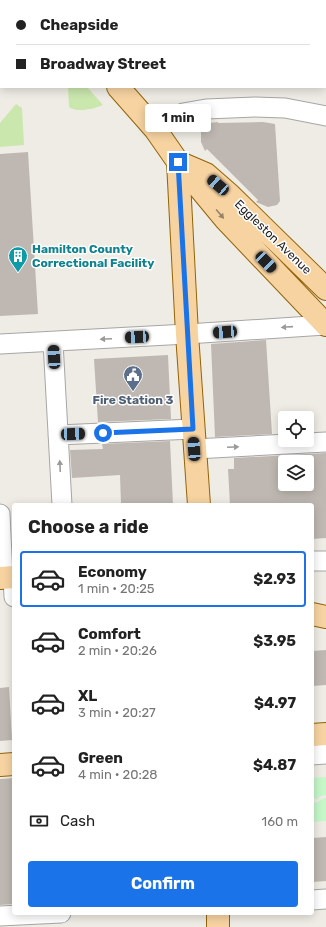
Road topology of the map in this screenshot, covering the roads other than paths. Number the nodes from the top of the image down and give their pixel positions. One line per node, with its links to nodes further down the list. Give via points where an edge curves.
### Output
1 (119, 88): 3 (main road, Eggleston Avenue)
2 (326, 116): 3 (street, via 285,108 255,106 206,109 183,113)
3 (155, 129): 4 (main road, Eggleston Avenue)
4 (178, 162): 5 (main road, Eggleston Avenue, via 212,180 277,239); 6 (main road, Eggleston Avenue, one-way to 6, via 226,220); 7 (main road)
5 (326, 289)
6 (326, 325): 7 (street, one-way to 7)
7 (187, 334): 8 (street, one-way to 8); 11 (main road)
8 (53, 342): 9 (street); 10 (street)
9 (0, 344)
10 (58, 434): 11 (street); 13 (street, one-way to 10)
11 (194, 439): 12 (street, one-way to 12); 14 (main road)
12 (326, 442)
13 (62, 503)
14 (199, 503)
15 (0, 514): 18 (street)
16 (314, 561): 17 (street)
17 (326, 561)
18 (9, 581)
19 (314, 614): 20 (main road)
20 (326, 617)
21 (326, 734): 22 (main road)
22 (314, 735)
23 (326, 754): 24 (street)
24 (314, 755)
25 (12, 764): 26 (main road)
26 (0, 765)
27 (326, 899): 28 (street)
28 (314, 900)
29 (18, 915): 31 (street)
30 (218, 915): 32 (main road)
31 (0, 916)
32 (218, 927)

